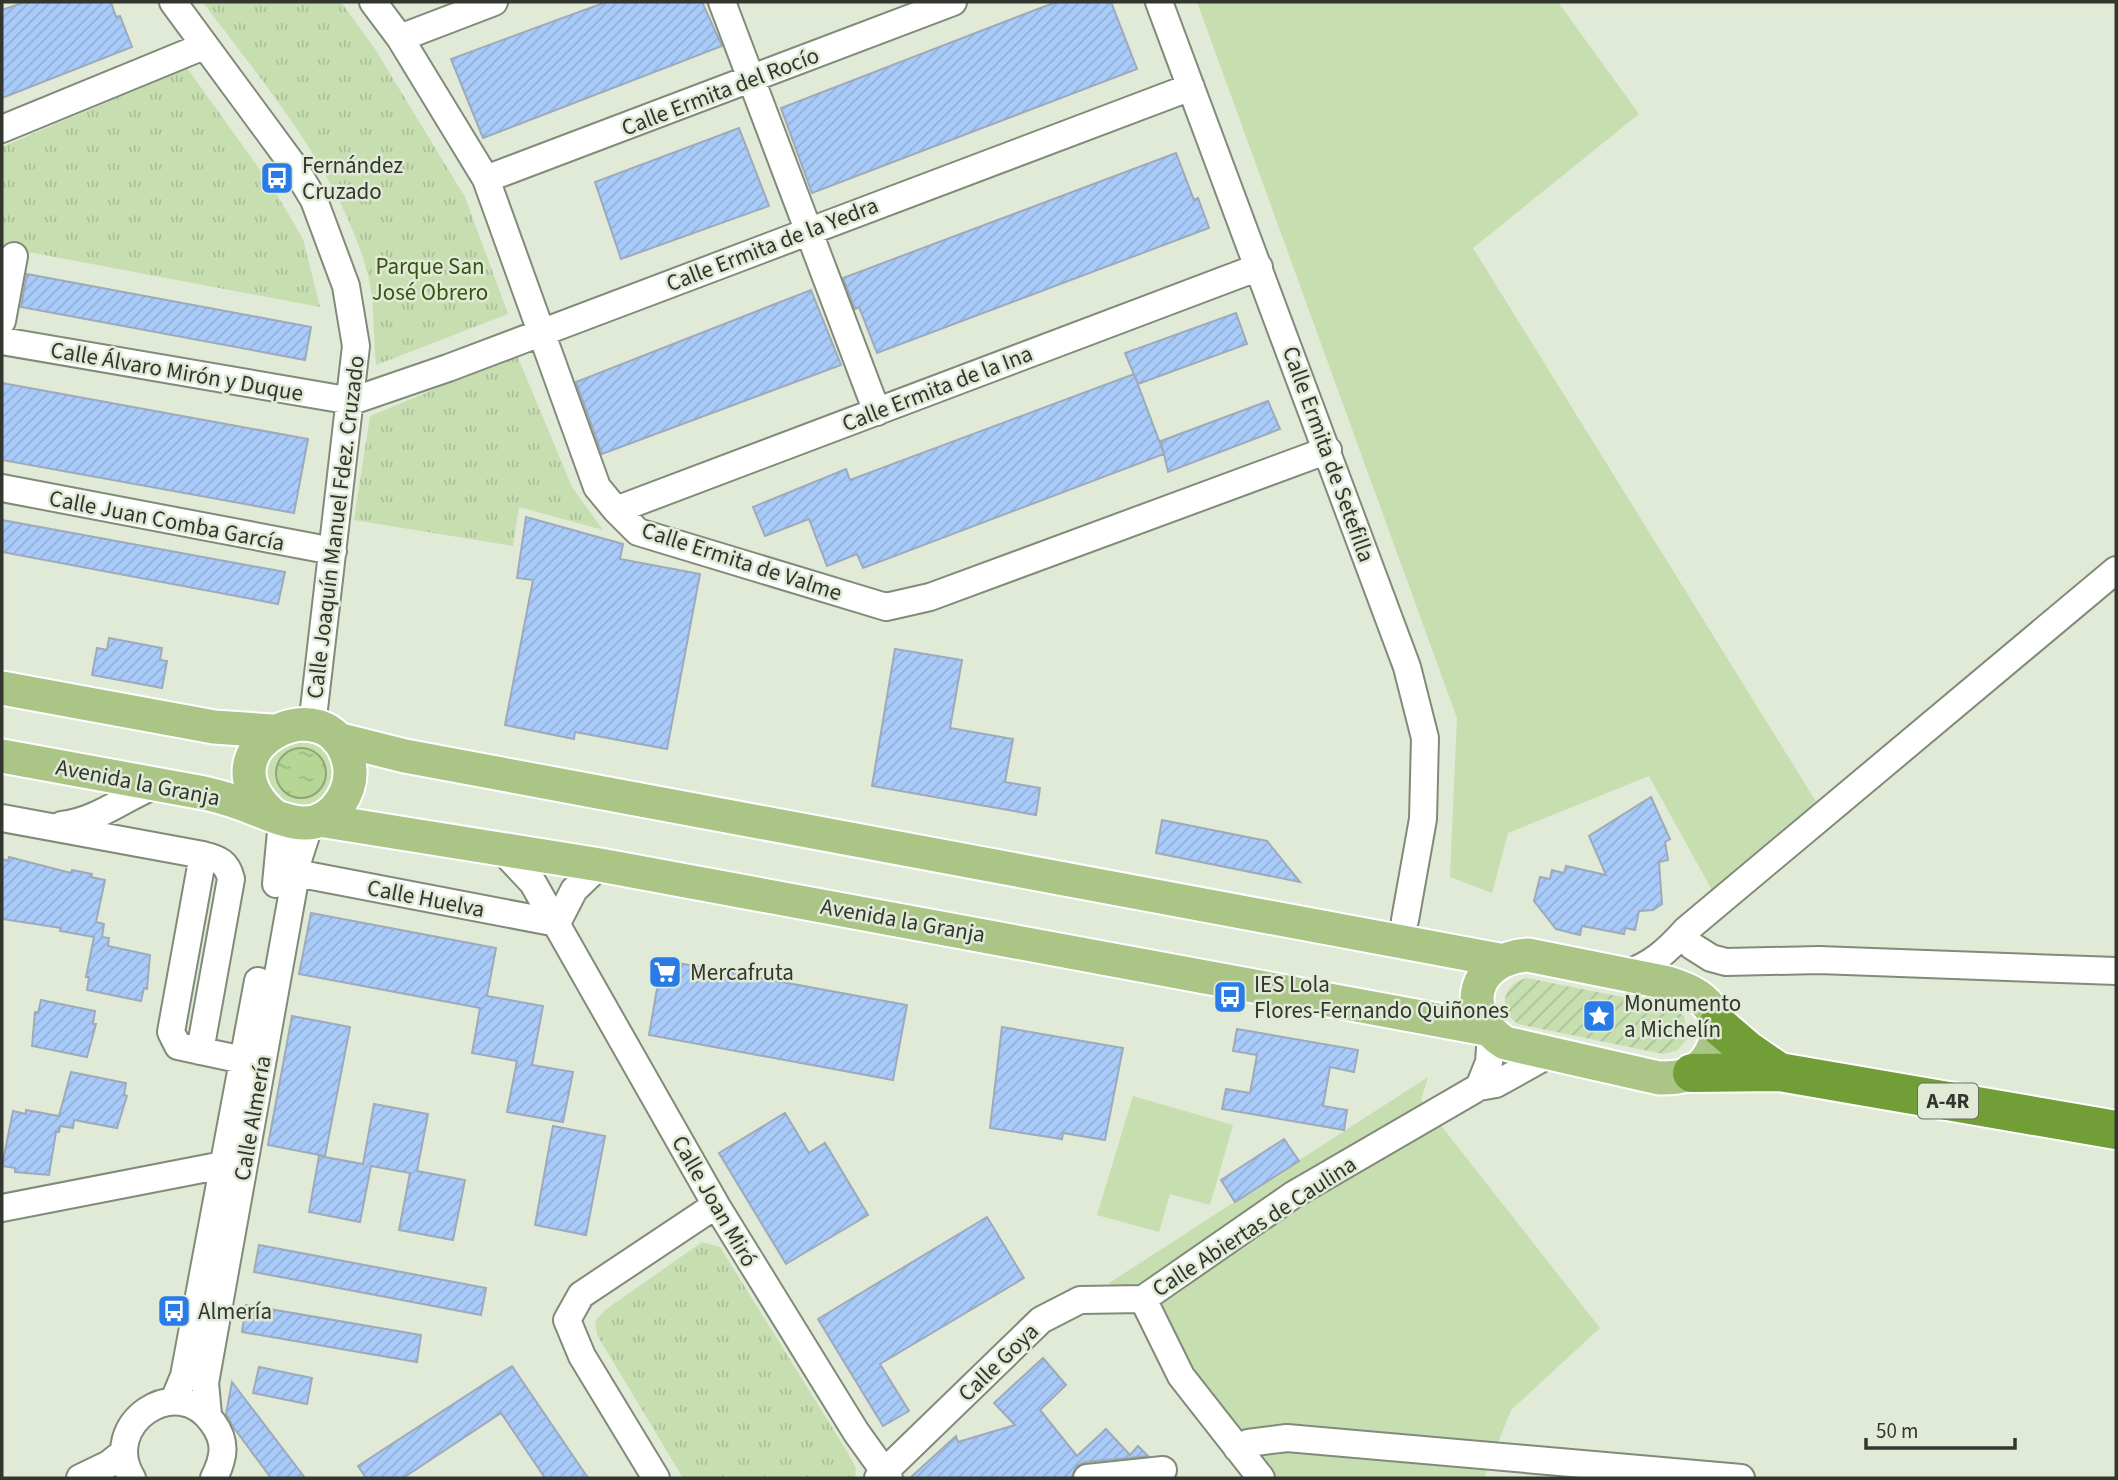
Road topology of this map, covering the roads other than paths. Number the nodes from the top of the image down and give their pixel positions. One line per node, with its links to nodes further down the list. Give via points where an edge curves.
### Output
1 (173, 2): 8 (street, Calle Joaquín Manuel Fdez. Cruzado)
2 (373, 2): 7 (street, Calle Ermita de Valme)
3 (494, 2): 7 (street)
4 (722, 2): 9 (street)
5 (953, 2): 9 (street, Calle Ermita del Rocío)
6 (1159, 2): 10 (street, Calle Ermita de Setefilla)
7 (400, 38): 12 (street, Calle Ermita de Valme)
8 (204, 46): 11 (street); 19 (street, Calle Joaquín Manuel Fdez. Cruzado, via 314,200 346,286 356,346)
9 (751, 79): 12 (street, Calle Ermita del Rocío); 13 (street)
10 (1191, 87): 13 (street, Calle Ermita de la Yedra); 15 (street, Calle Ermita de Setefilla)
11 (2, 129)
12 (485, 179): 17 (street, Calle Ermita de Valme)
13 (808, 230): 17 (street, Calle Ermita de la Yedra); 20 (street)
14 (14, 256): 16 (street)
15 (1259, 267): 20 (street, Calle Ermita de la Ina); 21 (street, Calle Ermita de Setefilla)
16 (2, 321)
17 (539, 332): 19 (street, Calle Ermita de la Yedra); 23 (street, Calle Ermita de Valme, via 597,487)
18 (2, 341): 19 (street, Calle Álvaro Mirón y Duque)
19 (352, 401): 24 (street, Calle Joaquín Manuel Fdez. Cruzado)
20 (877, 412): 23 (street, Calle Ermita de la Ina)
21 (1328, 450): 23 (street, Calle Ermita de Valme, via 930,597 886,607 638,532); 38 (street, Calle Ermita de Setefilla, via 1407,667 1424,738 1423,819)
22 (2, 488): 24 (street, Calle Juan Comba García)
23 (616, 510)
24 (333, 551): 28 (street, Calle Joaquín Manuel Fdez. Cruzado)
25 (2116, 570): 37 (street)
26 (2, 688): 27 (main road, via 214,727)
27 (272, 731): 28 (main road, via 299,723); 32 (main road, Avenida la Granja, via 254,752 250,775 255,795)
28 (325, 733): 32 (main road, via 350,764 350,780 338,807); 40 (main road, via 432,761)
29 (2, 756): 30 (main road, Avenida la Granja)
30 (158, 784): 32 (main road, Avenida la Granja, via 230,799); 33 (street, via 101,814)
31 (2, 818): 33 (street)
32 (296, 820): 34 (main road, Avenida la Granja); 36 (street, Calle Almería); 50 (street, Calle Almería, via 279,869)
33 (50, 827): 50 (street, via 203,855 171,1032 178,1046)
34 (501, 849): 35 (main road, Avenida la Granja); 39 (street, Calle Joan Miró, via 533,883)
35 (600, 865): 39 (street, via 574,890); 48 (main road, Avenida la Granja)
36 (296, 873): 39 (street, Calle Huelva); 60 (street, Calle Almería, via 205,1383)
37 (1704, 915): 41 (street); 46 (street, via 1650,965)
38 (1405, 920): 40 (street); 42 (street, via 1411,935)
39 (557, 923): 56 (street, Calle Joan Miró)
40 (1376, 939): 42 (main road)
41 (1692, 946): 44 (street); 47 (street, via 1692,962)
42 (1426, 948): 43 (main road)
43 (1499, 960): 46 (main road, via 1528,955); 48 (main road, via 1485,974 1477,1001)
44 (1727, 962): 45 (street, via 1819,960); 47 (street, via 1717,967)
45 (2116, 971)
46 (1625, 974): 47 (main road, via 1668,983)
47 (1707, 1004): 51 (highway, via 1746,1050); 52 (main road, via 1712,1051)
48 (1489, 1032): 49 (main road, Avenida la Granja, via 1505,1043); 53 (street, via 1489,1062)
49 (1548, 1055): 52 (main road, Avenida la Granja, via 1659,1078); 53 (street, Calle Abiertas de Caulina, via 1496,1084)
50 (243, 1060): 55 (street, Calle Almería)
51 (1779, 1072): 52 (highway); 54 (highway, A-4R)
52 (1692, 1073)
53 (1479, 1087): 58 (street, Calle Abiertas de Caulina, via 1293,1195)
54 (2116, 1130)
55 (223, 1165): 57 (street); 59 (street, Calle Almería, via 184,1376)
56 (716, 1205): 65 (street, Calle Joan Miró); 68 (street, via 580,1295 567,1320 582,1356)
57 (2, 1208)
58 (1143, 1298): 61 (street, Calle Abiertas de Caulina, via 1181,1376); 65 (street, Calle Goya, via 1080,1300 1041,1320)
59 (174, 1400): 60 (street); 62 (street, via 141,1412 130,1425)
60 (208, 1415): 64 (street, Calle Almería, via 220,1432)
61 (1237, 1448): 70 (street, Calle Abiertas de Caulina); 71 (street, via 1287,1438)
62 (124, 1452): 66 (street); 67 (street)
63 (1163, 1469): 69 (street)
64 (223, 1472)
65 (883, 1477)
66 (80, 1478)
67 (132, 1478)
68 (656, 1478)
69 (1087, 1478)
70 (1261, 1478)
71 (1741, 1478)

